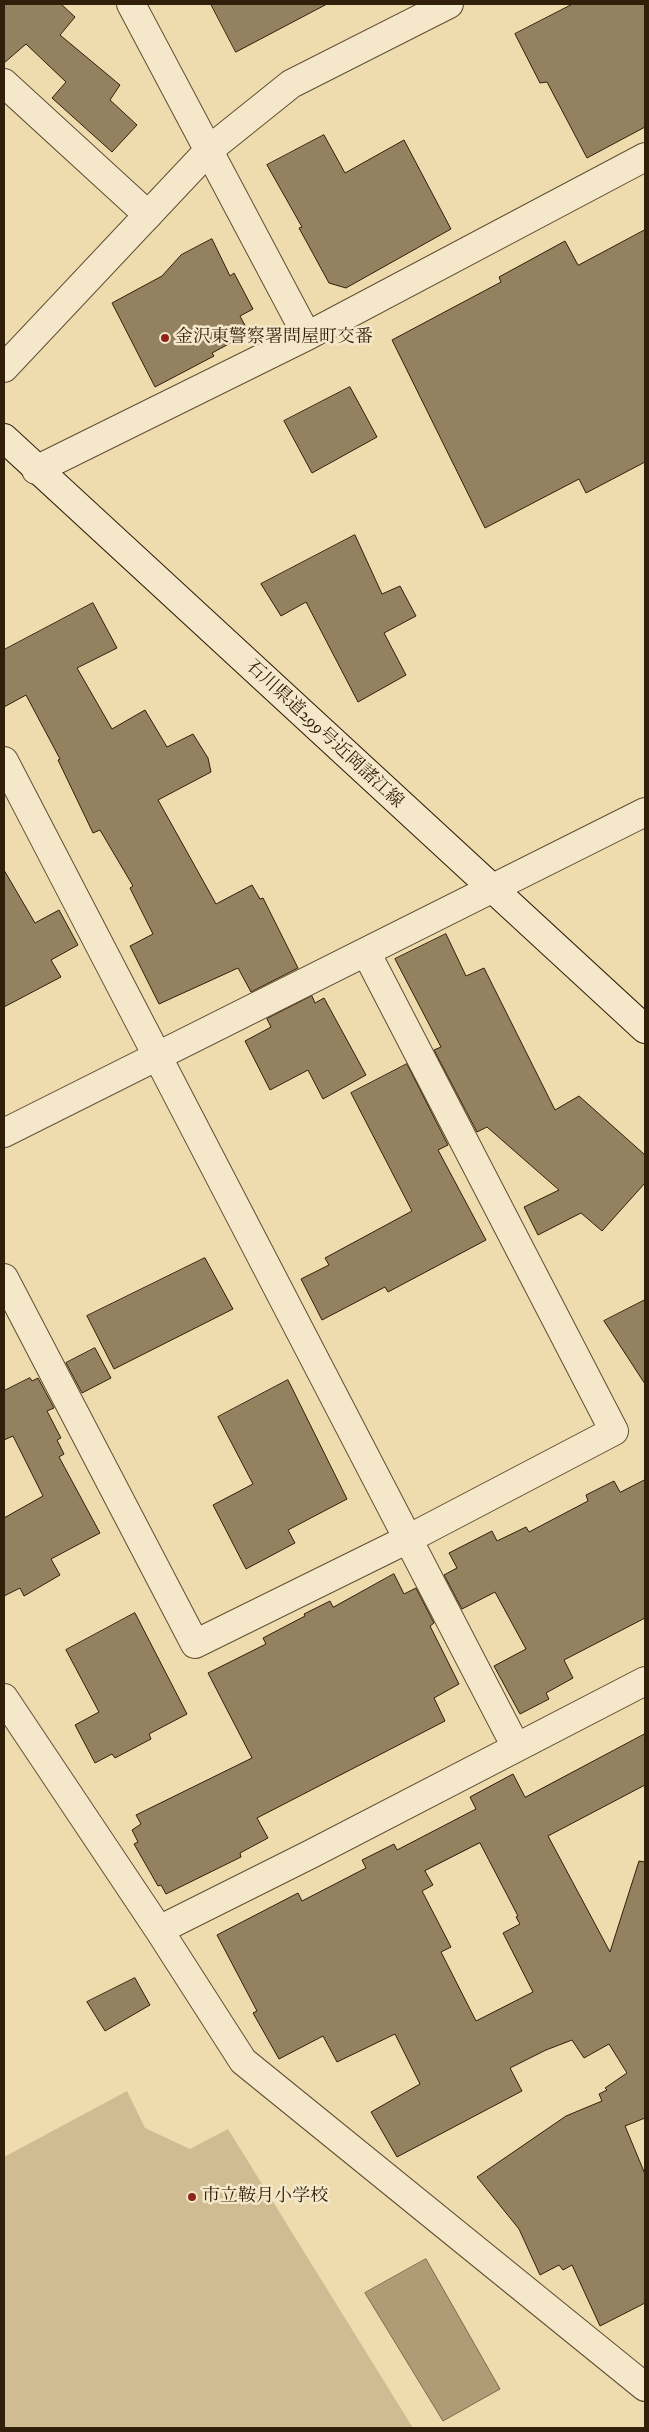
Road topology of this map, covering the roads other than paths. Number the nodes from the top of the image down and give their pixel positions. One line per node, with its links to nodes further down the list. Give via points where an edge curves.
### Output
1 (131, 4): 4 (street)
2 (449, 4): 4 (street, via 291,84)
3 (4, 84): 6 (street)
4 (210, 150): 6 (street); 7 (street)
5 (645, 157): 7 (street)
6 (148, 215): 8 (street)
7 (307, 336): 10 (street)
8 (4, 368)
9 (4, 438): 10 (street, 石川県道299号近岡諸江線)
10 (36, 470): 13 (street, 石川県道299号近岡諸江線)
11 (4, 761): 16 (street)
12 (645, 812): 13 (street)
13 (491, 889): 14 (street); 15 (street, 石川県道299号近岡諸江線)
14 (366, 952): 16 (street); 19 (street, via 614,1431)
15 (645, 1029)
16 (158, 1056): 17 (street); 19 (street)
17 (4, 1133)
18 (4, 1278): 19 (street, via 196,1644)
19 (408, 1538): 23 (street)
20 (645, 1681): 23 (street)
21 (4, 1698): 22 (street)
22 (12, 1727): 24 (street)
23 (516, 1747): 24 (street)
24 (159, 1930): 25 (street, via 244,2061)
25 (645, 2386)

